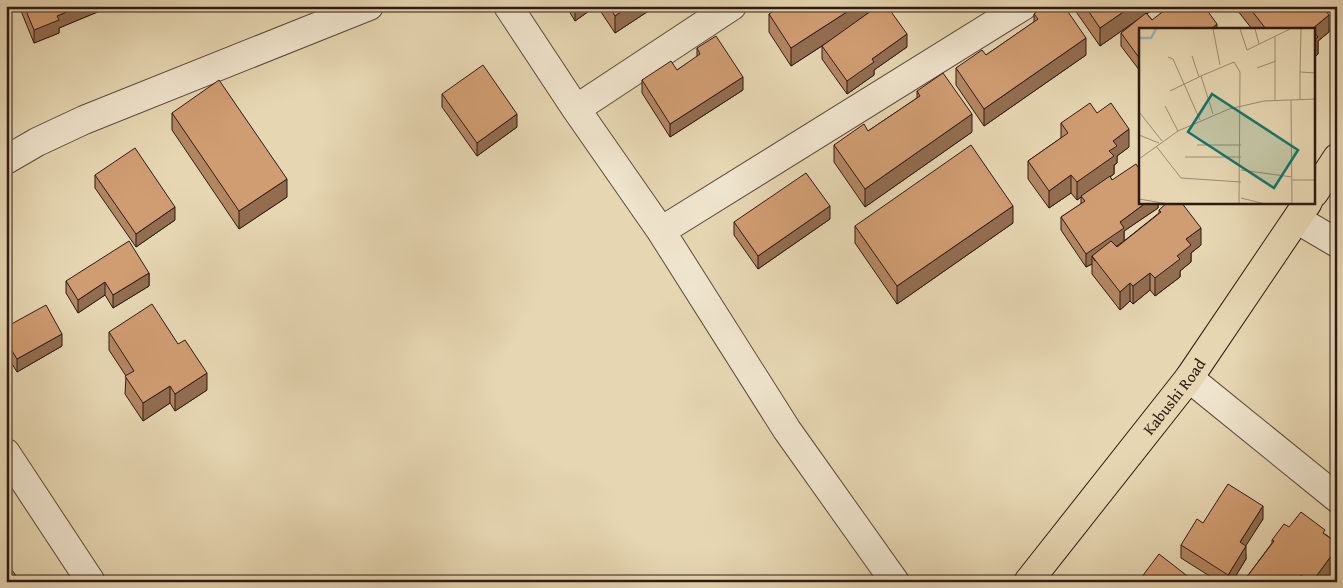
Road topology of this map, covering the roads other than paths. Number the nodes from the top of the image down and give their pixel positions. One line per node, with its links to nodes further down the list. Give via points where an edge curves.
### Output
1 (370, 6): 7 (street, via 84,120)
2 (508, 6): 5 (street)
3 (732, 6): 5 (street)
4 (1023, 6): 10 (street)
5 (576, 109): 10 (street)
6 (1337, 158): 8 (main road)
7 (6, 160)
8 (1316, 191)
9 (1303, 211): 11 (street); 12 (main road, Kabushi Road)
10 (661, 230): 16 (street, via 787,430)
11 (1337, 243)
12 (1189, 378): 14 (street); 17 (main road, Kabushi Road)
13 (6, 453): 15 (street)
14 (1337, 498)
15 (91, 582)
16 (895, 582)
17 (1028, 582)

